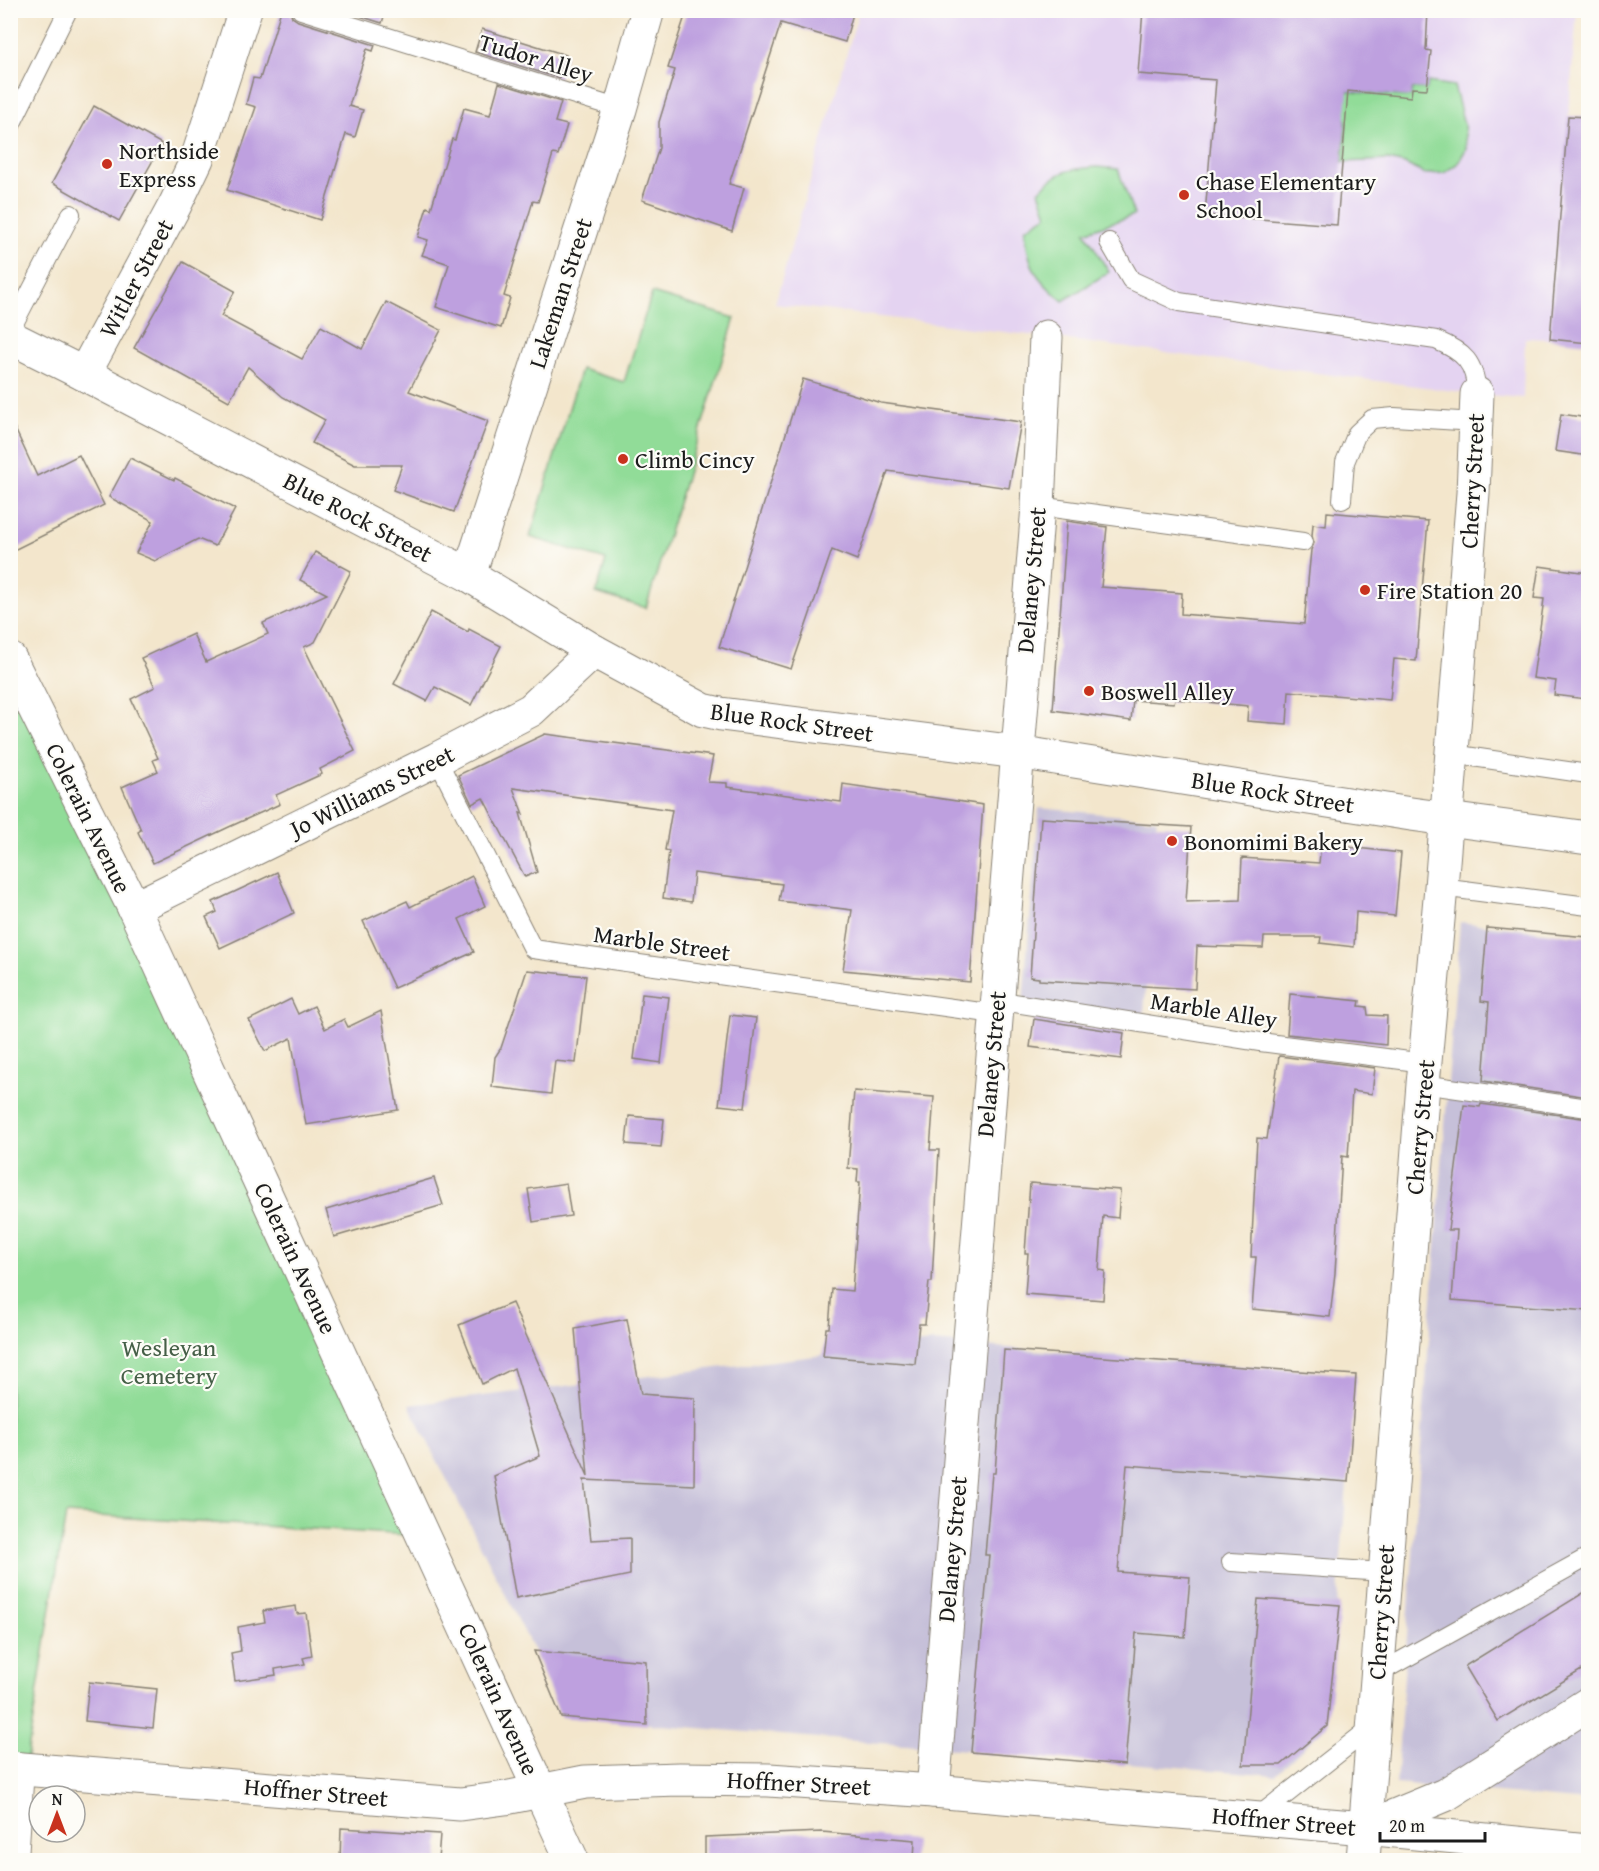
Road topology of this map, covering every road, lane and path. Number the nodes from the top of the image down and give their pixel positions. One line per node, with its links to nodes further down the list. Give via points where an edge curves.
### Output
1 (68, 10): 6 (lane)
2 (245, 10): 12 (street, Witler Street, via 197,159)
3 (301, 10): 5 (lane, Tudor Alley)
4 (648, 10): 5 (street, Lakeman Street)
5 (620, 109): 17 (street, Lakeman Street)
6 (10, 127)
7 (71, 214): 9 (lane)
8 (1109, 242): 13 (lane, via 1131,280 1179,302 1436,340 1451,346 1467,358 1476,377)
9 (10, 331)
10 (10, 337): 12 (street, Blue Rock Street)
11 (1046, 337): 15 (street, Delaney Street)
12 (84, 374): 17 (street, Blue Rock Street)
13 (1476, 408): 14 (lane, via 1371,420 1357,433 1345,462); 21 (street, Cherry Street)
14 (1342, 500)
15 (1038, 506): 16 (lane); 20 (street, Delaney Street)
16 (1303, 542)
17 (469, 575): 18 (street, Blue Rock Street)
18 (594, 651): 20 (street, Blue Rock Street, via 703,710); 22 (street, Jo Williams Street, via 531,710)
19 (10, 659): 28 (street, Colerain Avenue)
20 (1017, 752): 24 (street, Blue Rock Street); 29 (street, Delaney Street)
21 (1452, 754): 23 (lane); 24 (street, Cherry Street)
22 (437, 759): 28 (street, Jo Williams Street); 29 (lane, Marble Street, via 533,949)
23 (1588, 774)
24 (1447, 819): 25 (street, Blue Rock Street); 26 (street, Cherry Street)
25 (1588, 838)
26 (1442, 887): 27 (lane); 30 (street, Cherry Street)
27 (1588, 906)
28 (134, 908): 39 (street, Colerain Avenue)
29 (996, 1007): 30 (lane, Marble Alley, via 1260,1042); 40 (street, Delaney Street)
30 (1424, 1074): 31 (lane, Marble Alley); 34 (street, Cherry Street)
31 (1588, 1108)
32 (1588, 1557): 35 (lane)
33 (1231, 1562): 34 (lane)
34 (1384, 1572): 35 (street, Cherry Street)
35 (1377, 1674): 37 (street, Cherry Street)
36 (1588, 1704): 42 (street, via 1445,1795)
37 (1373, 1726): 41 (lane); 42 (street, Cherry Street)
38 (18, 1768): 39 (street, Hoffner Street, via 460,1804); 44 (lane)
39 (540, 1791): 40 (street, Hoffner Street, via 585,1782 679,1779 769,1780); 45 (street, Colerain Avenue)
40 (933, 1791): 41 (street, Hoffner Street)
41 (1255, 1819): 42 (street, Hoffner Street)
42 (1365, 1828): 43 (street, Hoffner Street); 46 (street, Cherry Street)
43 (1588, 1850)
44 (19, 1860)
45 (572, 1860)
46 (1363, 1860)

